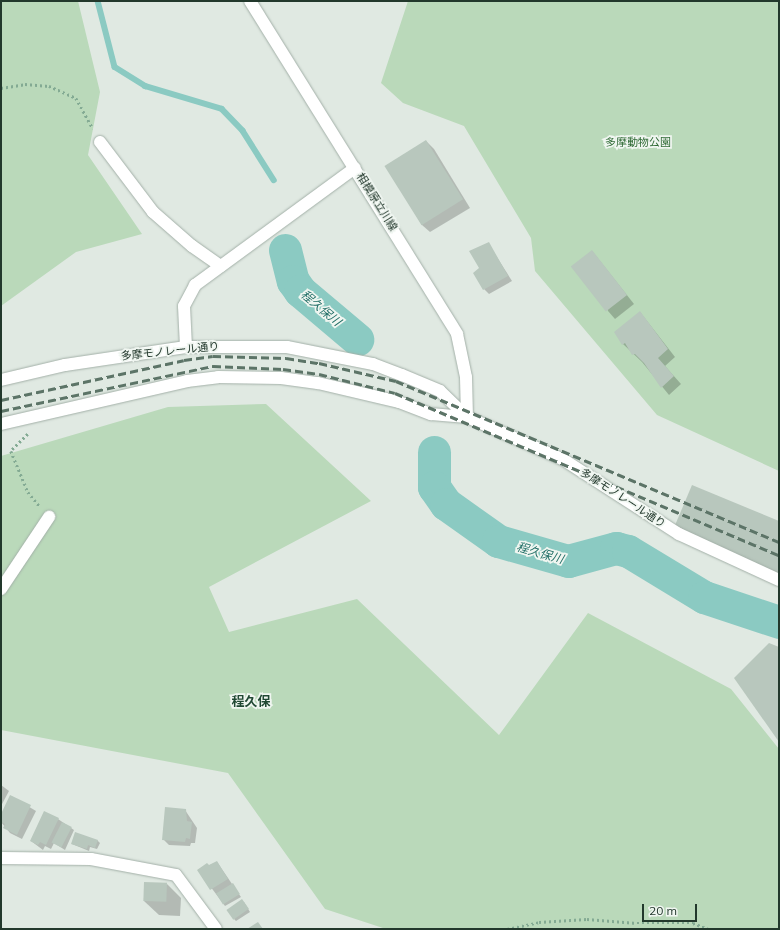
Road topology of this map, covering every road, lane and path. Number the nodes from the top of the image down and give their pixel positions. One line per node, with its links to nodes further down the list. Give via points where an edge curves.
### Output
1 (250, 1): 4 (main road, 相模原立川線)
2 (1, 88): 3 (path, via 25,84 49,86 76,98)
3 (100, 142): 5 (main road, via 153,212 192,246)
4 (356, 168): 5 (main road); 8 (main road, 相模原立川線, via 457,334 466,377)
5 (221, 266): 6 (main road, via 195,285 188,294 184,306)
6 (186, 347): 7 (main road, 多摩モノレール通り, via 65,365); 8 (main road, 多摩モノレール通り, via 287,347 373,364 440,391)
7 (1, 380)
8 (467, 417): 9 (main road, 多摩モノレール通り, via 431,414 399,402 318,383 244,376 187,381); 12 (main road, 多摩モノレール通り, via 564,460 679,534)
9 (1, 424)
10 (32, 429): 11 (path, via 11,451 28,492)
11 (49, 517): 13 (main road)
12 (779, 580)
13 (1, 589)
14 (1, 858): 15 (main road, via 91,859 176,875)
15 (216, 929)
16 (506, 929): 17 (path, via 539,922 587,919 637,924 693,923)
17 (708, 929)

